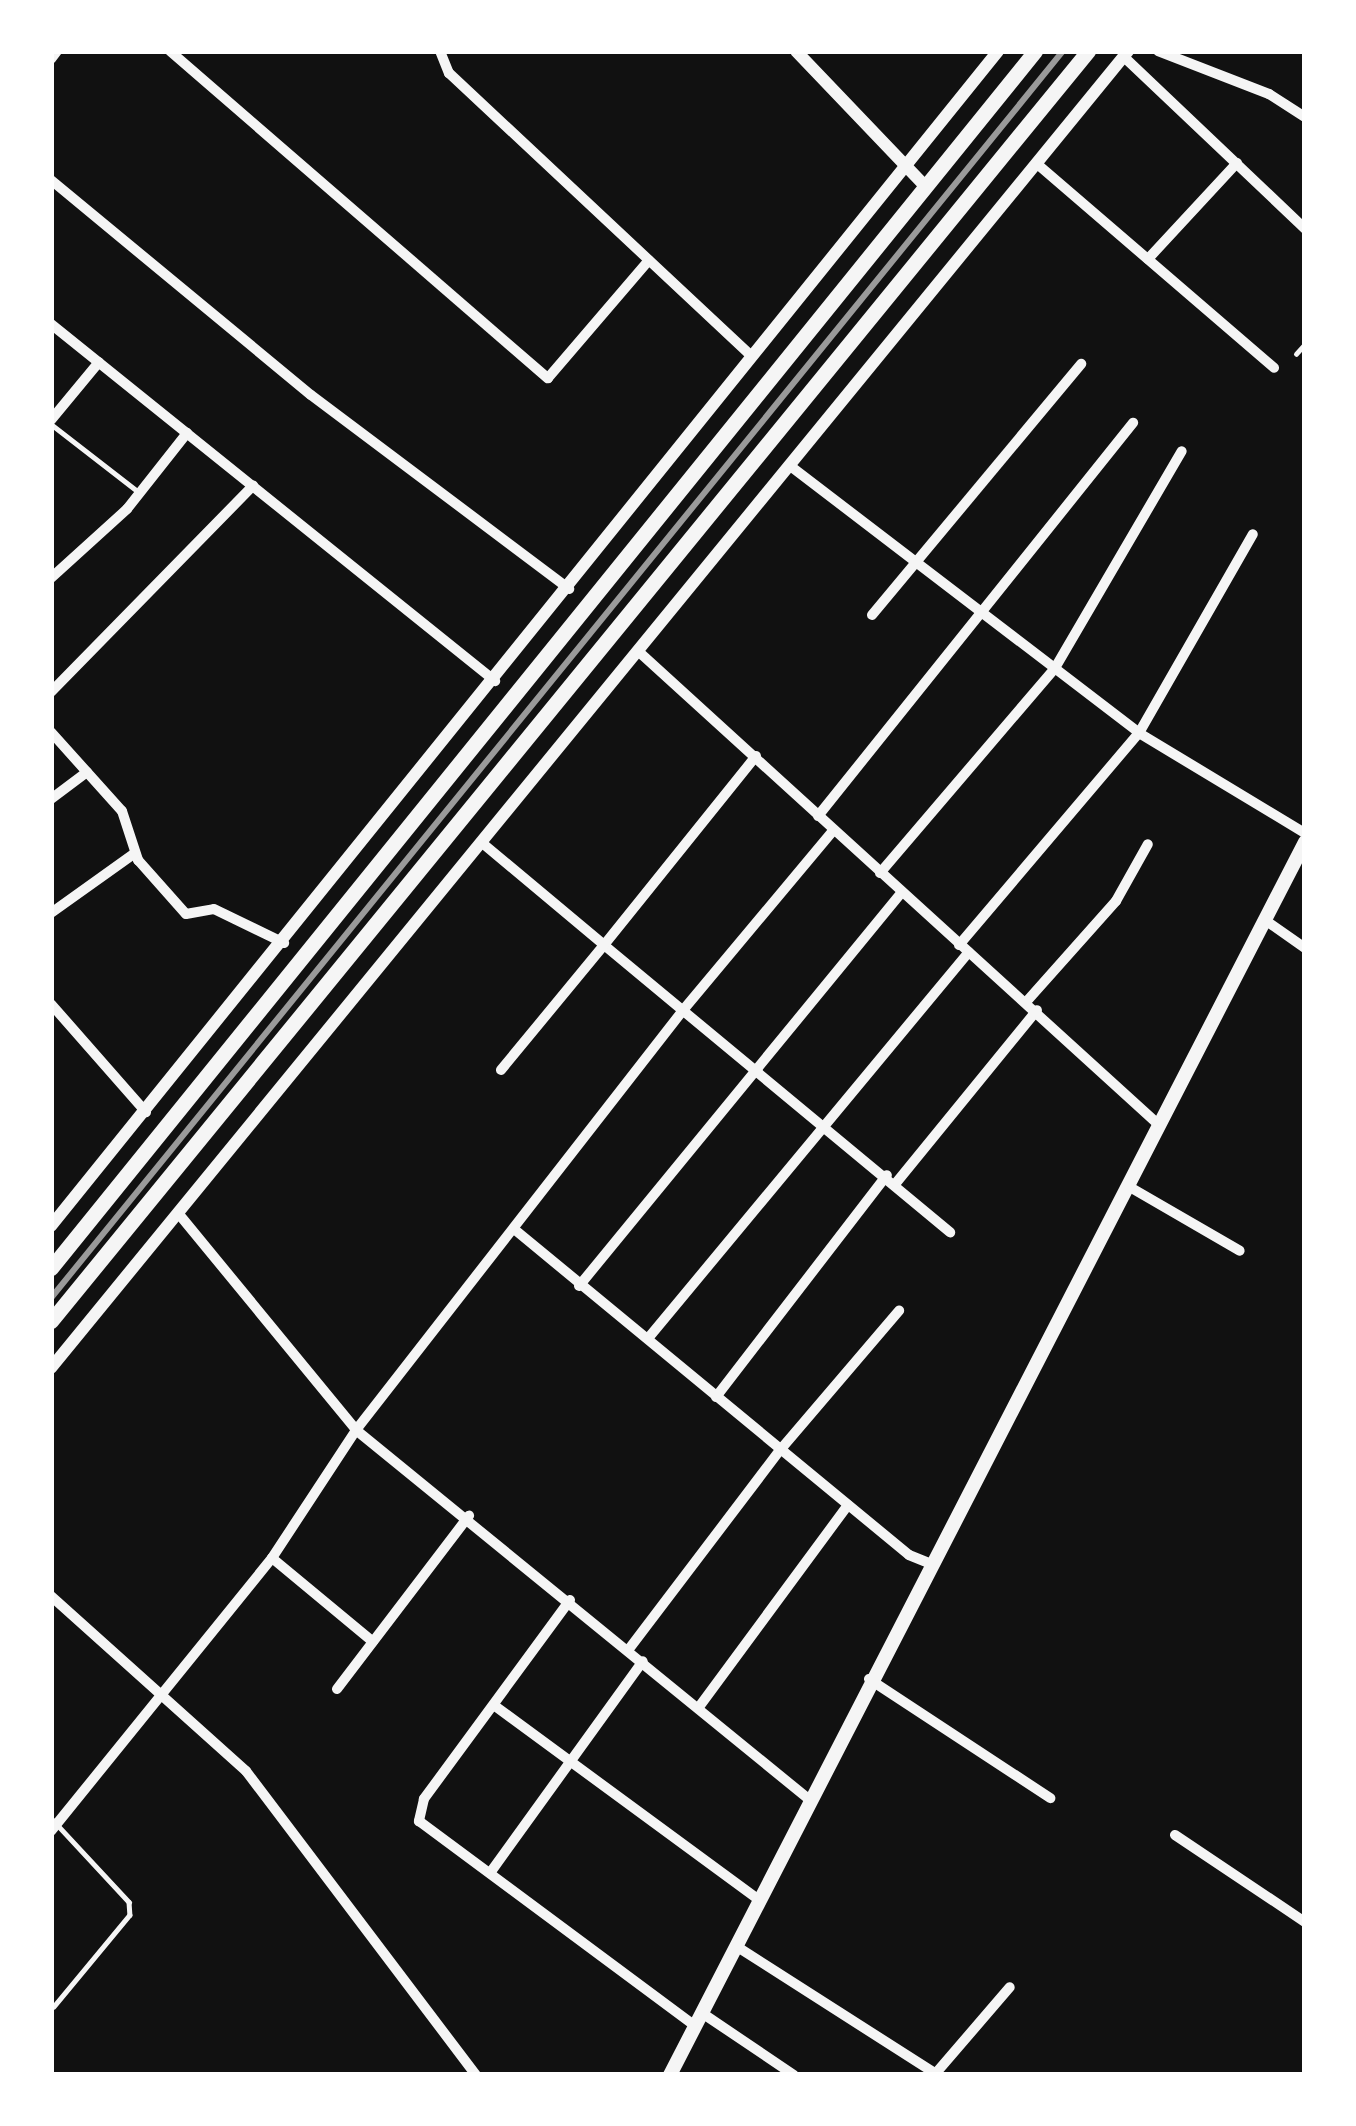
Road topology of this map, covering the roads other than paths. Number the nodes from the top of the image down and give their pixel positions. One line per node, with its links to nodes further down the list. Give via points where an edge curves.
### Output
1 (57, 51): 10 (street)
2 (170, 51): 19 (street, via 548,378)
3 (440, 51): 19 (street, via 448,73)
4 (796, 51): 14 (street)
5 (998, 51): 14 (street)
6 (1035, 51): 16 (main road)
7 (1088, 51): 36 (main road)
8 (1157, 51): 11 (street, via 1269,94)
9 (1125, 54): 12 (street); 13 (street)
10 (51, 59)
11 (1305, 117)
12 (1036, 163): 18 (street); 31 (street)
13 (1238, 163): 17 (street); 18 (street)
14 (906, 164): 16 (street); 22 (street)
15 (51, 180): 39 (street, via 311,395)
16 (924, 185): 34 (main road)
17 (1305, 229)
18 (1148, 259): 26 (street)
19 (649, 260): 22 (street)
20 (51, 324): 24 (street)
21 (1305, 344): 23 (lane)
22 (750, 355): 39 (street)
23 (1296, 355)
24 (99, 362): 27 (street); 29 (street)
25 (1081, 364): 37 (street)
26 (1274, 368)
27 (51, 422): 33 (lane)
28 (1133, 423): 40 (street)
29 (187, 433): 32 (street); 33 (street)
30 (1182, 451): 43 (street)
31 (789, 465): 37 (street); 42 (street)
32 (253, 486): 44 (street); 45 (street)
33 (140, 493): 38 (street)
34 (663, 519): 36 (main road); 80 (main road)
35 (1253, 534): 47 (street)
36 (688, 541): 83 (main road)
37 (914, 561): 40 (street); 41 (street)
38 (51, 578)
39 (569, 589): 44 (street)
40 (983, 613): 43 (street); 51 (street)
41 (872, 615)
42 (638, 651): 48 (street); 54 (street)
43 (1055, 668): 47 (street); 57 (street)
44 (495, 681): 61 (street)
45 (51, 692)
46 (51, 732): 49 (street)
47 (1139, 733): 53 (street); 64 (street)
48 (756, 756): 51 (street); 62 (street)
49 (87, 772): 50 (street); 56 (street, via 122,811)
50 (51, 799)
51 (818, 815): 52 (street)
52 (833, 831): 57 (street); 67 (street)
53 (1305, 837): 60 (main road)
54 (481, 842): 62 (street); 75 (street)
55 (1148, 844): 66 (street, via 1117,902)
56 (135, 853): 59 (street); 61 (street, via 186,914 214,909)
57 (880, 873): 58 (street)
58 (902, 892): 64 (street); 69 (street)
59 (51, 913)
60 (1264, 920): 63 (street); 71 (main road)
61 (284, 944): 70 (street)
62 (604, 945): 67 (street); 68 (street)
63 (1305, 947)
64 (964, 949): 66 (street); 72 (street)
65 (51, 1004): 70 (street)
66 (1032, 1005): 71 (street); 73 (street)
67 (684, 1009): 69 (street); 77 (street)
68 (502, 1070)
69 (757, 1071): 72 (street); 81 (street)
70 (146, 1112): 76 (street)
71 (1159, 1125): 74 (main road)
72 (825, 1127): 73 (street); 84 (street)
73 (892, 1179): 78 (street); 86 (street)
74 (1128, 1186): 79 (street); 92 (main road)
75 (178, 1213): 85 (street); 87 (street)
76 (51, 1226)
77 (514, 1229): 81 (street); 87 (street)
78 (950, 1232)
79 (1240, 1251)
80 (52, 1265)
81 (579, 1286): 84 (street)
82 (899, 1311): 88 (street)
83 (51, 1322)
84 (650, 1336): 86 (street)
85 (51, 1368)
86 (716, 1397): 88 (street)
87 (356, 1430): 90 (street); 91 (street)
88 (781, 1449): 89 (street); 96 (street)
89 (848, 1505): 92 (street); 102 (street)
90 (469, 1516): 94 (street); 95 (street)
91 (272, 1558): 95 (street); 100 (street)
92 (929, 1563): 98 (main road)
93 (51, 1596): 100 (street)
94 (570, 1600): 96 (street); 101 (street)
95 (373, 1642): 99 (street)
96 (629, 1649): 97 (street)
97 (643, 1661): 102 (street); 103 (street)
98 (869, 1679): 104 (street); 105 (main road)
99 (337, 1689)
100 (164, 1697): 106 (street); 116 (street, via 246,1771)
101 (494, 1706): 103 (street); 108 (street, via 419,1811 426,1829)
102 (699, 1707): 105 (street)
103 (571, 1762): 108 (street); 109 (street)
104 (1050, 1798)
105 (811, 1801): 109 (main road)
106 (53, 1824): 113 (lane, via 129,1902 130,1915)
107 (1175, 1835): 110 (street)
108 (490, 1873): 114 (street)
109 (760, 1901): 111 (main road)
110 (1305, 1922)
111 (736, 1946): 114 (main road); 115 (street)
112 (1010, 1987): 115 (street)
113 (54, 2007)
114 (698, 2019): 117 (main road); 118 (street)
115 (937, 2074)
116 (476, 2075)
117 (670, 2075)
118 (794, 2075)

